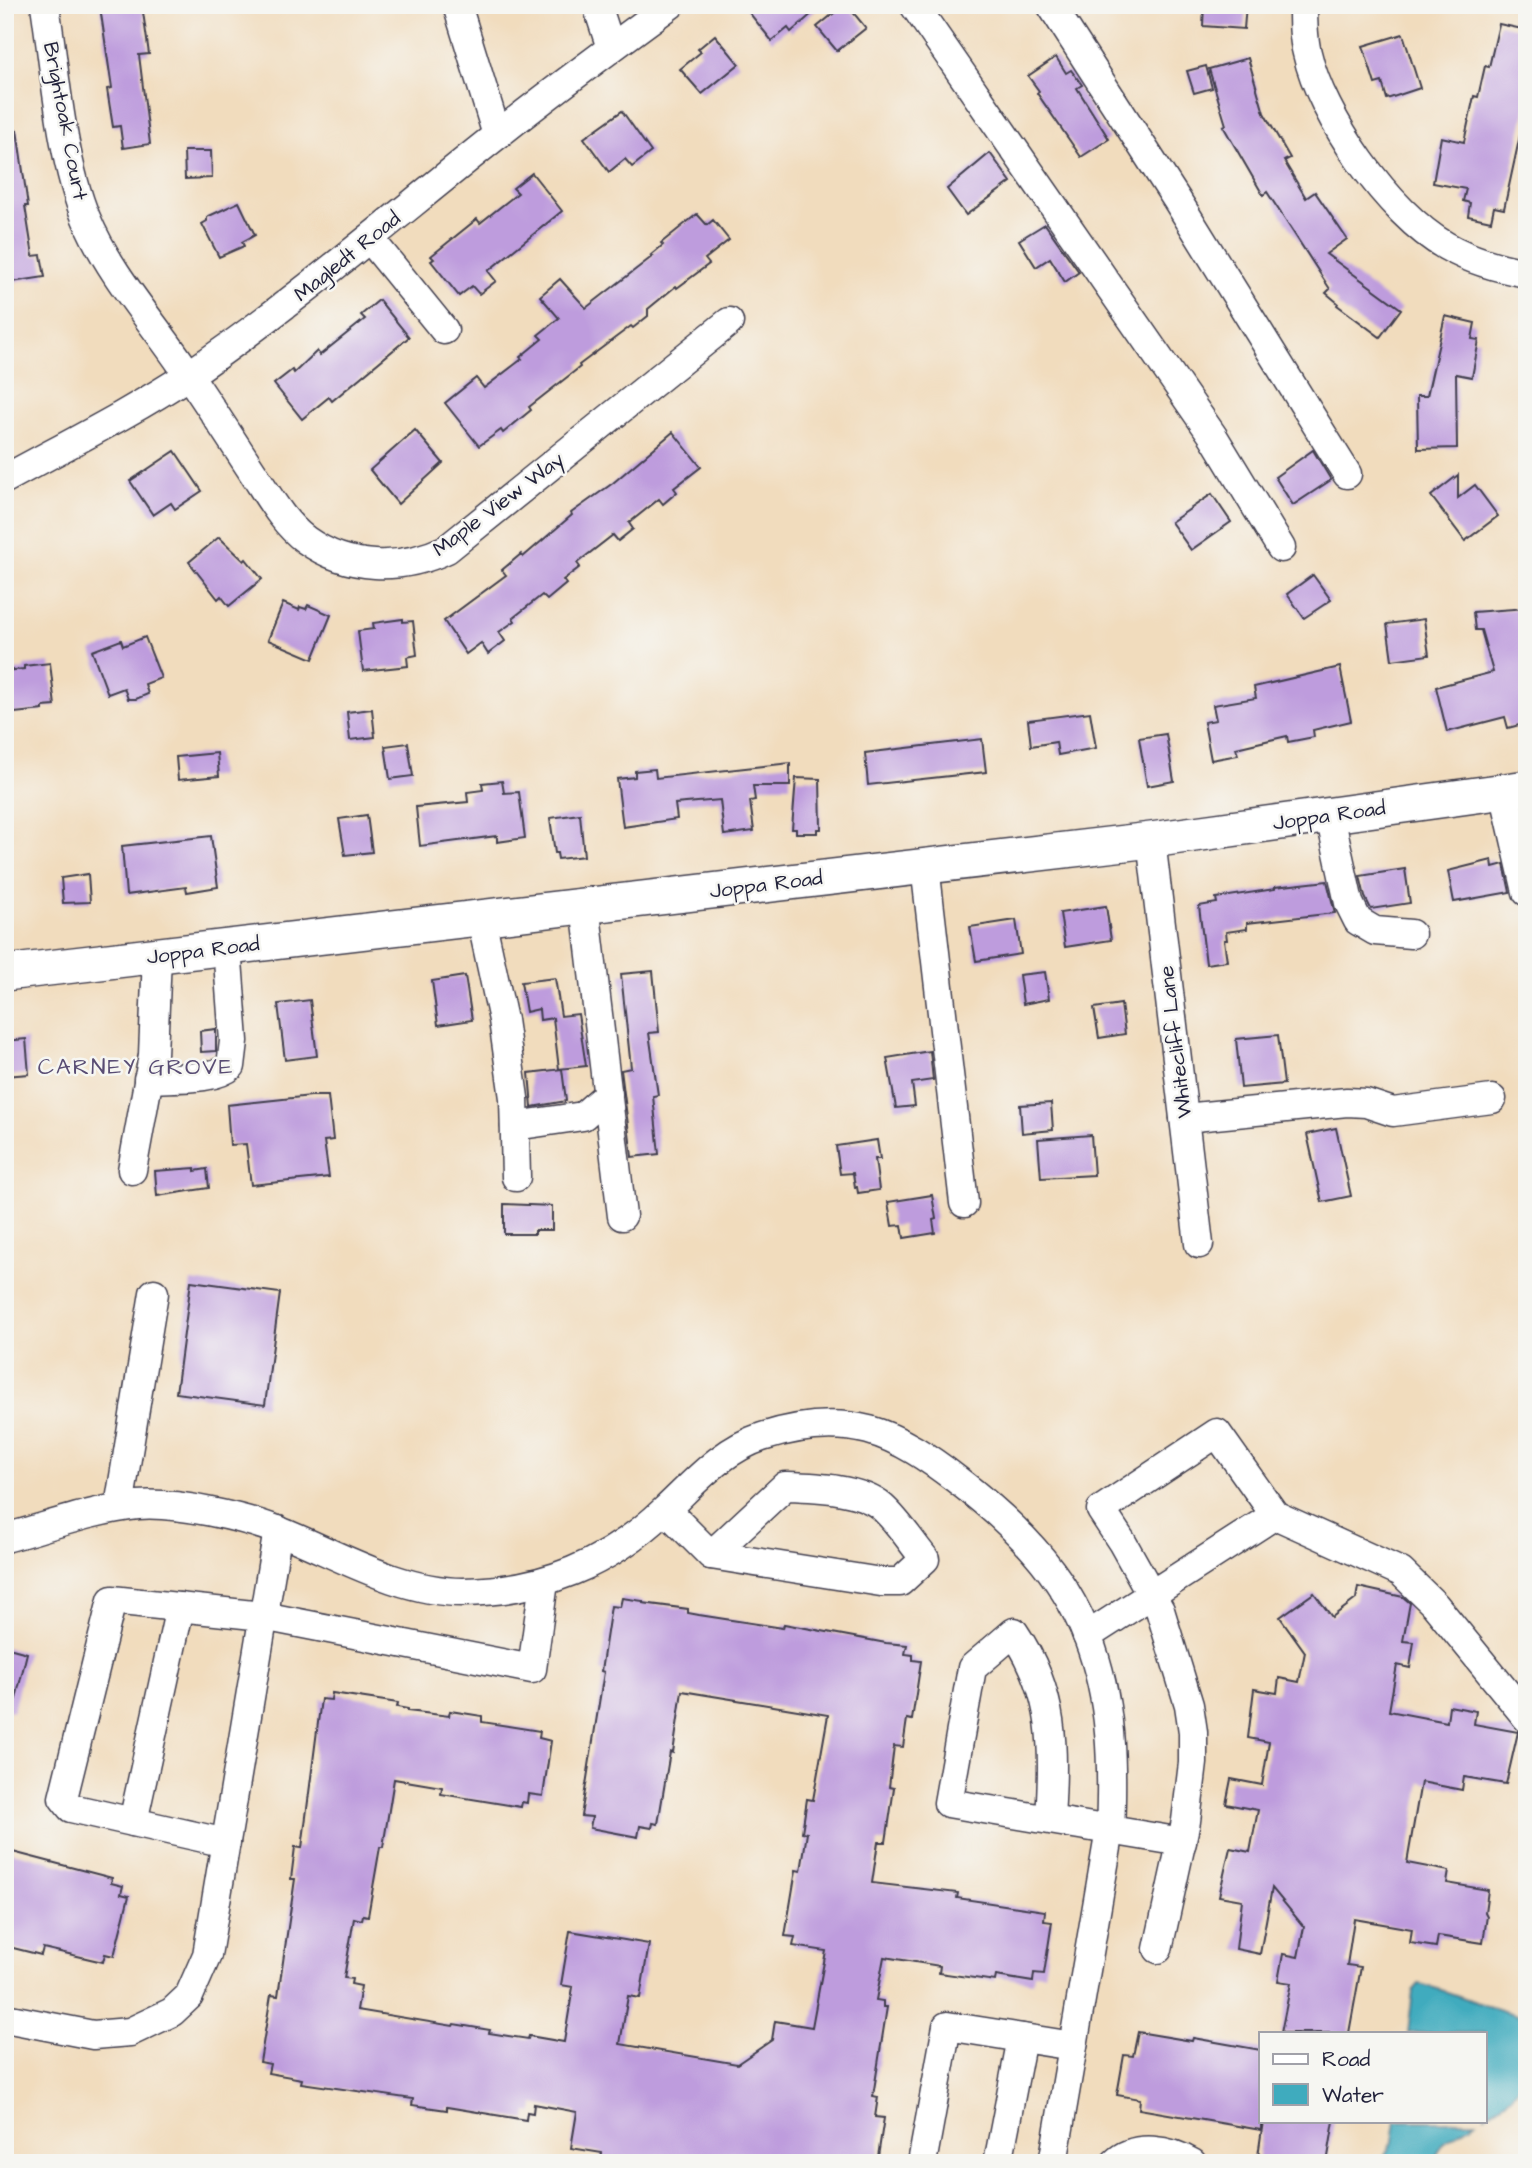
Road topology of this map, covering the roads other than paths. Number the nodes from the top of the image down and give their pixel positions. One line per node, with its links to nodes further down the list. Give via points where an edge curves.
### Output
1 (45, 5): 14 (street, Brightoak Court, via 67,147 86,218 113,267)
2 (457, 5): 9 (street)
3 (597, 5): 8 (street)
4 (670, 5): 8 (street, Magledt Road)
5 (914, 5): 17 (street, via 1213,436)
6 (1051, 5): 15 (street)
7 (1303, 5): 11 (street, via 1306,52 1319,90 1334,121 1389,200 1425,232 1468,258)
8 (611, 48): 9 (street, Magledt Road)
9 (497, 135): 10 (street, Magledt Road)
10 (370, 239): 13 (street); 14 (street, Magledt Road)
11 (1527, 273)
12 (729, 322): 14 (street, Maple View Way, via 447,549 404,564 353,562 308,542 293,529)
13 (444, 330)
14 (188, 374): 16 (street, Magledt Road)
15 (1347, 474)
16 (5, 479)
17 (1281, 548)
18 (1515, 790): 19 (main road, Joppa Road); 22 (street)
19 (1331, 816): 20 (main road, Joppa Road); 25 (street, via 1349,902 1358,921 1375,931)
20 (1152, 840): 21 (main road, Joppa Road); 32 (street, Whitecliff Lane)
21 (925, 866): 23 (main road, Joppa Road); 36 (street)
22 (1527, 892)
23 (586, 905): 24 (main road, Joppa Road); 30 (street)
24 (481, 918): 26 (main road, Joppa Road); 33 (street, via 503,1020)
25 (1411, 934)
26 (227, 947): 27 (main road, Joppa Road); 29 (street, via 234,1041 231,1066 208,1076)
27 (157, 955): 28 (main road, Joppa Road); 29 (street)
28 (5, 973)
29 (148, 1079): 34 (street)
30 (608, 1094): 33 (street, via 583,1116); 37 (street)
31 (1492, 1100): 32 (street, via 1393,1112 1347,1102)
32 (1184, 1118): 38 (street, Whitecliff Lane)
33 (515, 1126): 35 (street)
34 (132, 1170)
35 (516, 1177)
36 (964, 1203)
37 (622, 1216)
38 (1199, 1244)
39 (154, 1293): 40 (street)
40 (119, 1507): 43 (street, via 175,1505); 44 (street)
41 (666, 1510): 45 (street); 46 (street, via 632,1539 587,1566); 50 (street, via 706,1470 732,1450 759,1438 826,1425 868,1430 932,1461 996,1510 1029,1542 1060,1584)
42 (1275, 1515): 47 (street); 47 (street, via 1217,1433 1101,1510); 51 (street, via 1401,1572 1435,1605)
43 (278, 1530): 46 (street, via 420,1586 460,1592); 49 (street)
44 (5, 1538)
45 (711, 1555): 45 (street, via 881,1582 900,1582 925,1559 881,1506 853,1494 785,1486)
46 (544, 1582): 49 (street, via 532,1669)
47 (1152, 1594): 50 (street); 55 (street, via 1189,1705 1193,1732 1194,1763)
48 (180, 1607): 49 (street); 53 (street); 53 (street, via 112,1600 63,1798 71,1808)
49 (263, 1616): 56 (street)
50 (1087, 1636): 54 (street, via 1111,1733)
51 (1527, 1718)
52 (1050, 1820): 52 (street, via 1054,1754 1050,1720 1038,1678 1014,1632 972,1668 948,1803); 54 (street)
53 (134, 1822): 56 (street)
54 (1110, 1830): 55 (street); 60 (street)
55 (1182, 1842): 57 (street)
56 (226, 1843): 58 (street, via 207,1955 190,1996 173,2012 130,2032 93,2035)
57 (1158, 1949)
58 (5, 2018)
59 (1022, 2038): 60 (street); 61 (street, via 947,2026); 62 (street)
60 (1073, 2046): 63 (street)
61 (922, 2163)
62 (998, 2163)
63 (1053, 2163)
64 (1115, 2163): 65 (street, via 1136,2152 1152,2151)
65 (1192, 2163)

